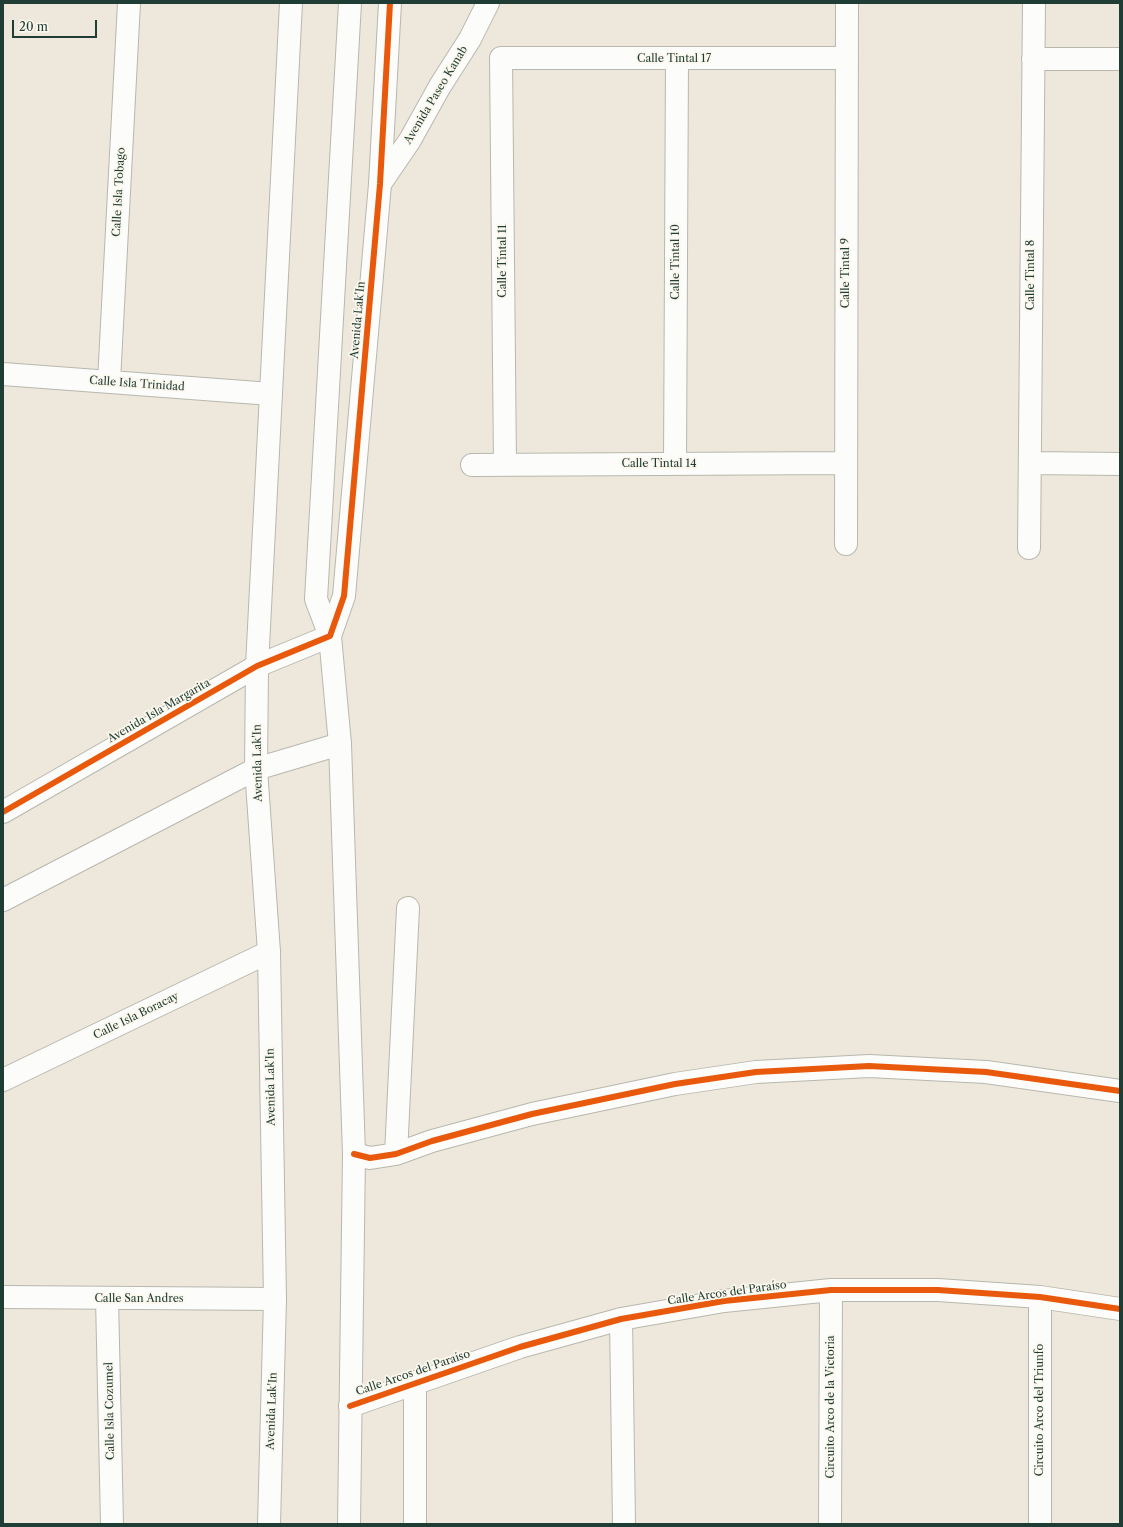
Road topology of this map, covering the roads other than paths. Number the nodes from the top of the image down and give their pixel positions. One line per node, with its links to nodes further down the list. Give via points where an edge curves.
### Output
1 (129, 3): 15 (street, Calle Isla Tobago)
2 (291, 3): 16 (street, Avenida Lak'In)
3 (350, 3): 25 (street, Avenida Lak'In, via 316,598)
4 (390, 3): 13 (street, Avenida Lak'In)
5 (488, 3): 13 (street, Avenida Paseo Kanab, via 470,39 410,140)
6 (847, 3): 9 (street, Calle Tintal 9)
7 (1034, 3): 11 (street, Calle Tintal 8)
8 (501, 58): 10 (street, Calle Tintal 17); 22 (street, Calle Tintal 11)
9 (847, 58): 10 (street, Calle Tintal 17); 17 (street, Calle Tintal 9)
10 (677, 59): 19 (street, Calle Tintal 10)
11 (1033, 59): 12 (street); 18 (street, Calle Tintal 8)
12 (1120, 59)
13 (380, 184): 25 (street, Avenida Lak'In, via 344,596)
14 (3, 374): 15 (street, Calle Isla Trinidad)
15 (109, 381): 16 (street, Calle Isla Trinidad)
16 (271, 394): 26 (street, Avenida Lak'In)
17 (846, 463): 19 (street, Calle Tintal 14); 23 (street, Calle Tintal 9)
18 (1030, 463): 20 (street); 24 (street, Calle Tintal 8)
19 (675, 464): 22 (street, Calle Tintal 14)
20 (1120, 464)
21 (472, 465): 22 (street, Calle Tintal 14)
22 (505, 465)
23 (846, 544)
24 (1029, 548)
25 (330, 636): 26 (street, Avenida Isla Margarita); 27 (street, Avenida Lak'In)
26 (257, 666): 28 (street, Avenida Lak'In); 29 (street, Avenida Isla Margarita)
27 (340, 744): 28 (street); 35 (street, Avenida Lak'In)
28 (256, 769): 30 (street); 32 (street, Avenida Lak'In)
29 (3, 812)
30 (3, 900)
31 (408, 908): 36 (street)
32 (269, 952): 33 (street, Calle Isla Boracay); 41 (street, Avenida Lak'In)
33 (3, 1080)
34 (1120, 1092): 36 (street, via 978,1071 869,1066 756,1072 675,1084 532,1114 432,1141)
35 (354, 1154): 36 (street, via 370,1158); 45 (street, Avenida Lak'In)
36 (396, 1154)
37 (831, 1290): 38 (street, Calle Arcos del Paraíso, via 938,1290); 43 (street, Calle Arcos del Paraíso, via 724,1301); 51 (street, Circuito Arco de la Victoria)
38 (1040, 1297): 42 (street, Calle Arcos del Paraíso); 52 (street, Circuito Arco del Triunfo)
39 (3, 1298): 40 (street, Calle San Andres)
40 (107, 1298): 41 (street, Calle San Andres); 46 (street, Calle Isla Cozumel)
41 (275, 1299): 47 (street, Avenida Lak'In)
42 (1120, 1309)
43 (622, 1319): 44 (street, Calle Arcos del Paraíso, via 520,1347); 50 (street)
44 (415, 1382): 45 (street, Calle Arcos del Paraíso); 49 (street)
45 (350, 1406): 48 (street, Avenida Lak'In)
46 (112, 1524)
47 (268, 1524)
48 (349, 1524)
49 (415, 1524)
50 (624, 1524)
51 (830, 1524)
52 (1040, 1524)

